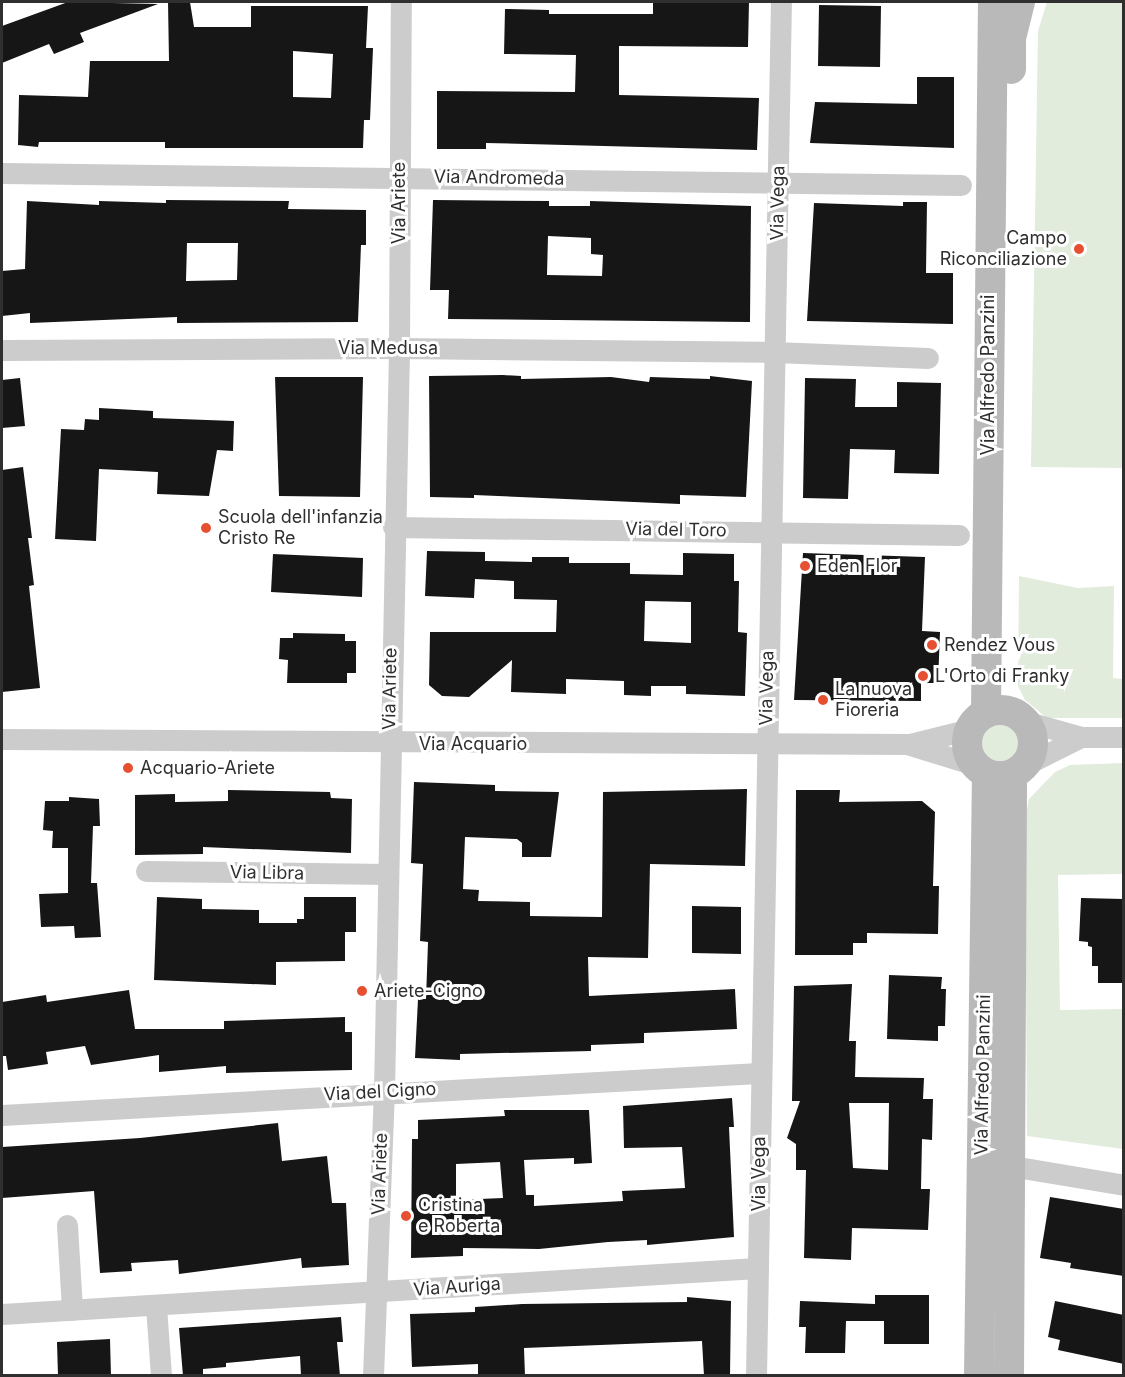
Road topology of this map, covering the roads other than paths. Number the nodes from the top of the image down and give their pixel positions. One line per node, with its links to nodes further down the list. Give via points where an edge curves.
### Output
1 (401, 2): 6 (street, Via Ariete)
2 (781, 2): 7 (street, Via Vega)
3 (993, 2): 16 (main road, Via Alfredo Panzini)
4 (1020, 2): 16 (main road, Via Alfredo Panzini, via 1011,38)
5 (2, 173): 6 (street, Via Andromeda)
6 (399, 177): 7 (street, Via Andromeda); 9 (street, Via Ariete)
7 (778, 180): 8 (street, Via Andromeda); 11 (street, Via Vega)
8 (961, 185)
9 (399, 348): 10 (street, Via Medusa); 11 (street, Via Medusa); 13 (street, Via Ariete)
10 (2, 350)
11 (774, 352): 12 (street, Via Medusa); 14 (street, Via Vega)
12 (927, 358)
13 (393, 527): 14 (street, Via del Toro); 20 (street, Via Ariete)
14 (769, 531): 15 (street, Via del Toro); 21 (street, Via Vega)
15 (959, 535)
16 (997, 718): 17 (street, Via Acquario); 22 (street, Via Acquario); 23 (main road, Via Alfredo Panzini, via 967,742); 23 (main road, Via Alfredo Panzini, via 1033,745)
17 (1081, 737): 18 (street, Via Acquario); 23 (street, Via Acquario)
18 (1124, 737)
19 (2, 739): 20 (street, Via Acquario)
20 (389, 744): 21 (street, Via Acquario); 25 (street, Via Ariete)
21 (767, 744): 22 (street, Via Acquario); 26 (street, Via Vega)
22 (909, 744): 23 (street, Via Acquario)
23 (1000, 770): 29 (main road, Via Alfredo Panzini); 40 (main road, Via Alfredo Panzini)
24 (146, 871): 25 (street, Via Libra)
25 (388, 874): 27 (street, Via Ariete)
26 (759, 1073): 27 (street, Via del Cigno); 32 (street, Via Vega)
27 (384, 1091): 28 (street, Via del Cigno); 33 (street, Via Ariete)
28 (2, 1115)
29 (1011, 1166): 30 (street); 41 (main road, Via Alfredo Panzini)
30 (1124, 1185)
31 (67, 1225): 35 (street)
32 (758, 1268): 33 (street, Via Auriga); 39 (street, Via Vega)
33 (375, 1292): 34 (street, Via Auriga); 38 (street, Via Ariete)
34 (156, 1306): 35 (street, Via Auriga); 37 (street)
35 (72, 1310): 36 (street, Via Auriga)
36 (2, 1314)
37 (161, 1376)
38 (373, 1376)
39 (756, 1376)
40 (979, 1376)
41 (1009, 1376)

